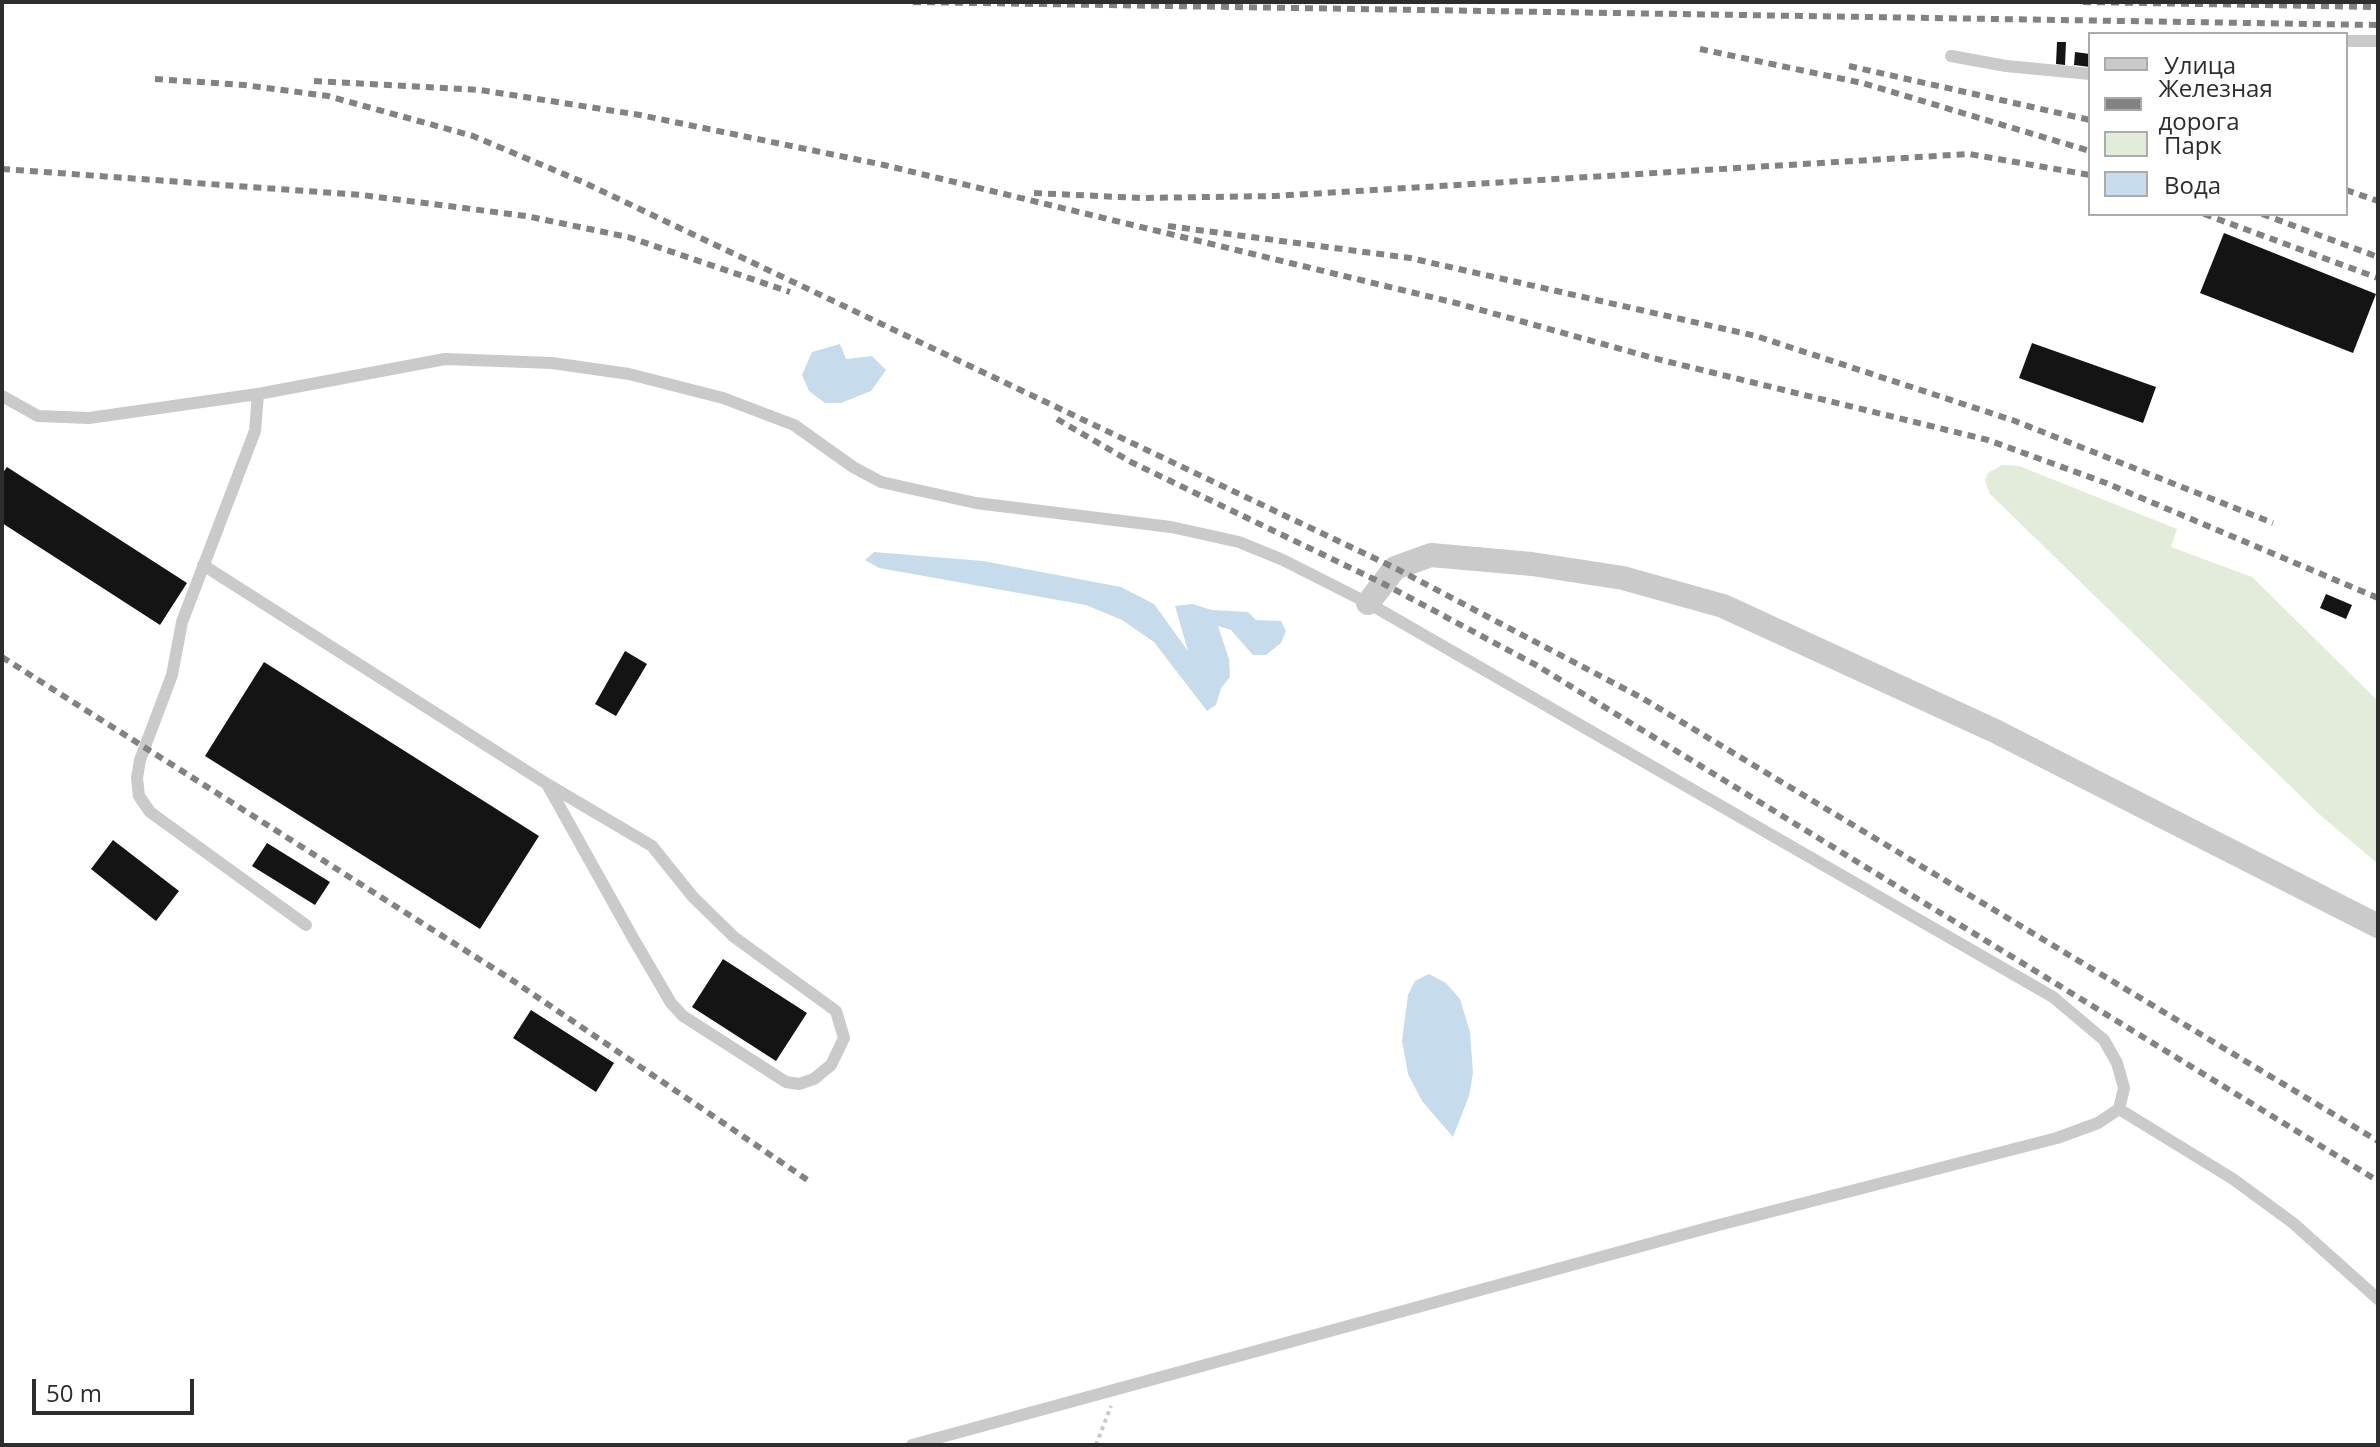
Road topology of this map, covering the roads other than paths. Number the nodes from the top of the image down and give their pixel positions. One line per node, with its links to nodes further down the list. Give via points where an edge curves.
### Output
1 (2348, 41): 2 (lane)
2 (2378, 41)
3 (1951, 56): 4 (lane)
4 (2088, 74)
5 (258, 394): 6 (lane, via 64,418 38,416); 7 (lane, via 255,431); 8 (lane, via 445,359 516,360 629,374 723,398 794,425 881,482 976,503 1201,531 1283,560)
6 (2, 396)
7 (203, 565): 9 (lane); 10 (lane, via 182,622 172,675 140,760 139,796 150,812)
8 (1368, 603): 11 (street, via 1395,568 1431,555 1623,578 1723,606 1995,731); 12 (lane, via 2053,997 2104,1040 2124,1088)
9 (547, 784): 9 (lane, via 652,846 734,937 826,1000 843,1024 844,1038 831,1065 814,1079 786,1082 683,1016)
10 (306, 925)
11 (2378, 926)
12 (2119, 1109): 13 (lane, via 2293,1223); 14 (lane, via 2057,1138)
13 (2378, 1299)
14 (912, 1445)

